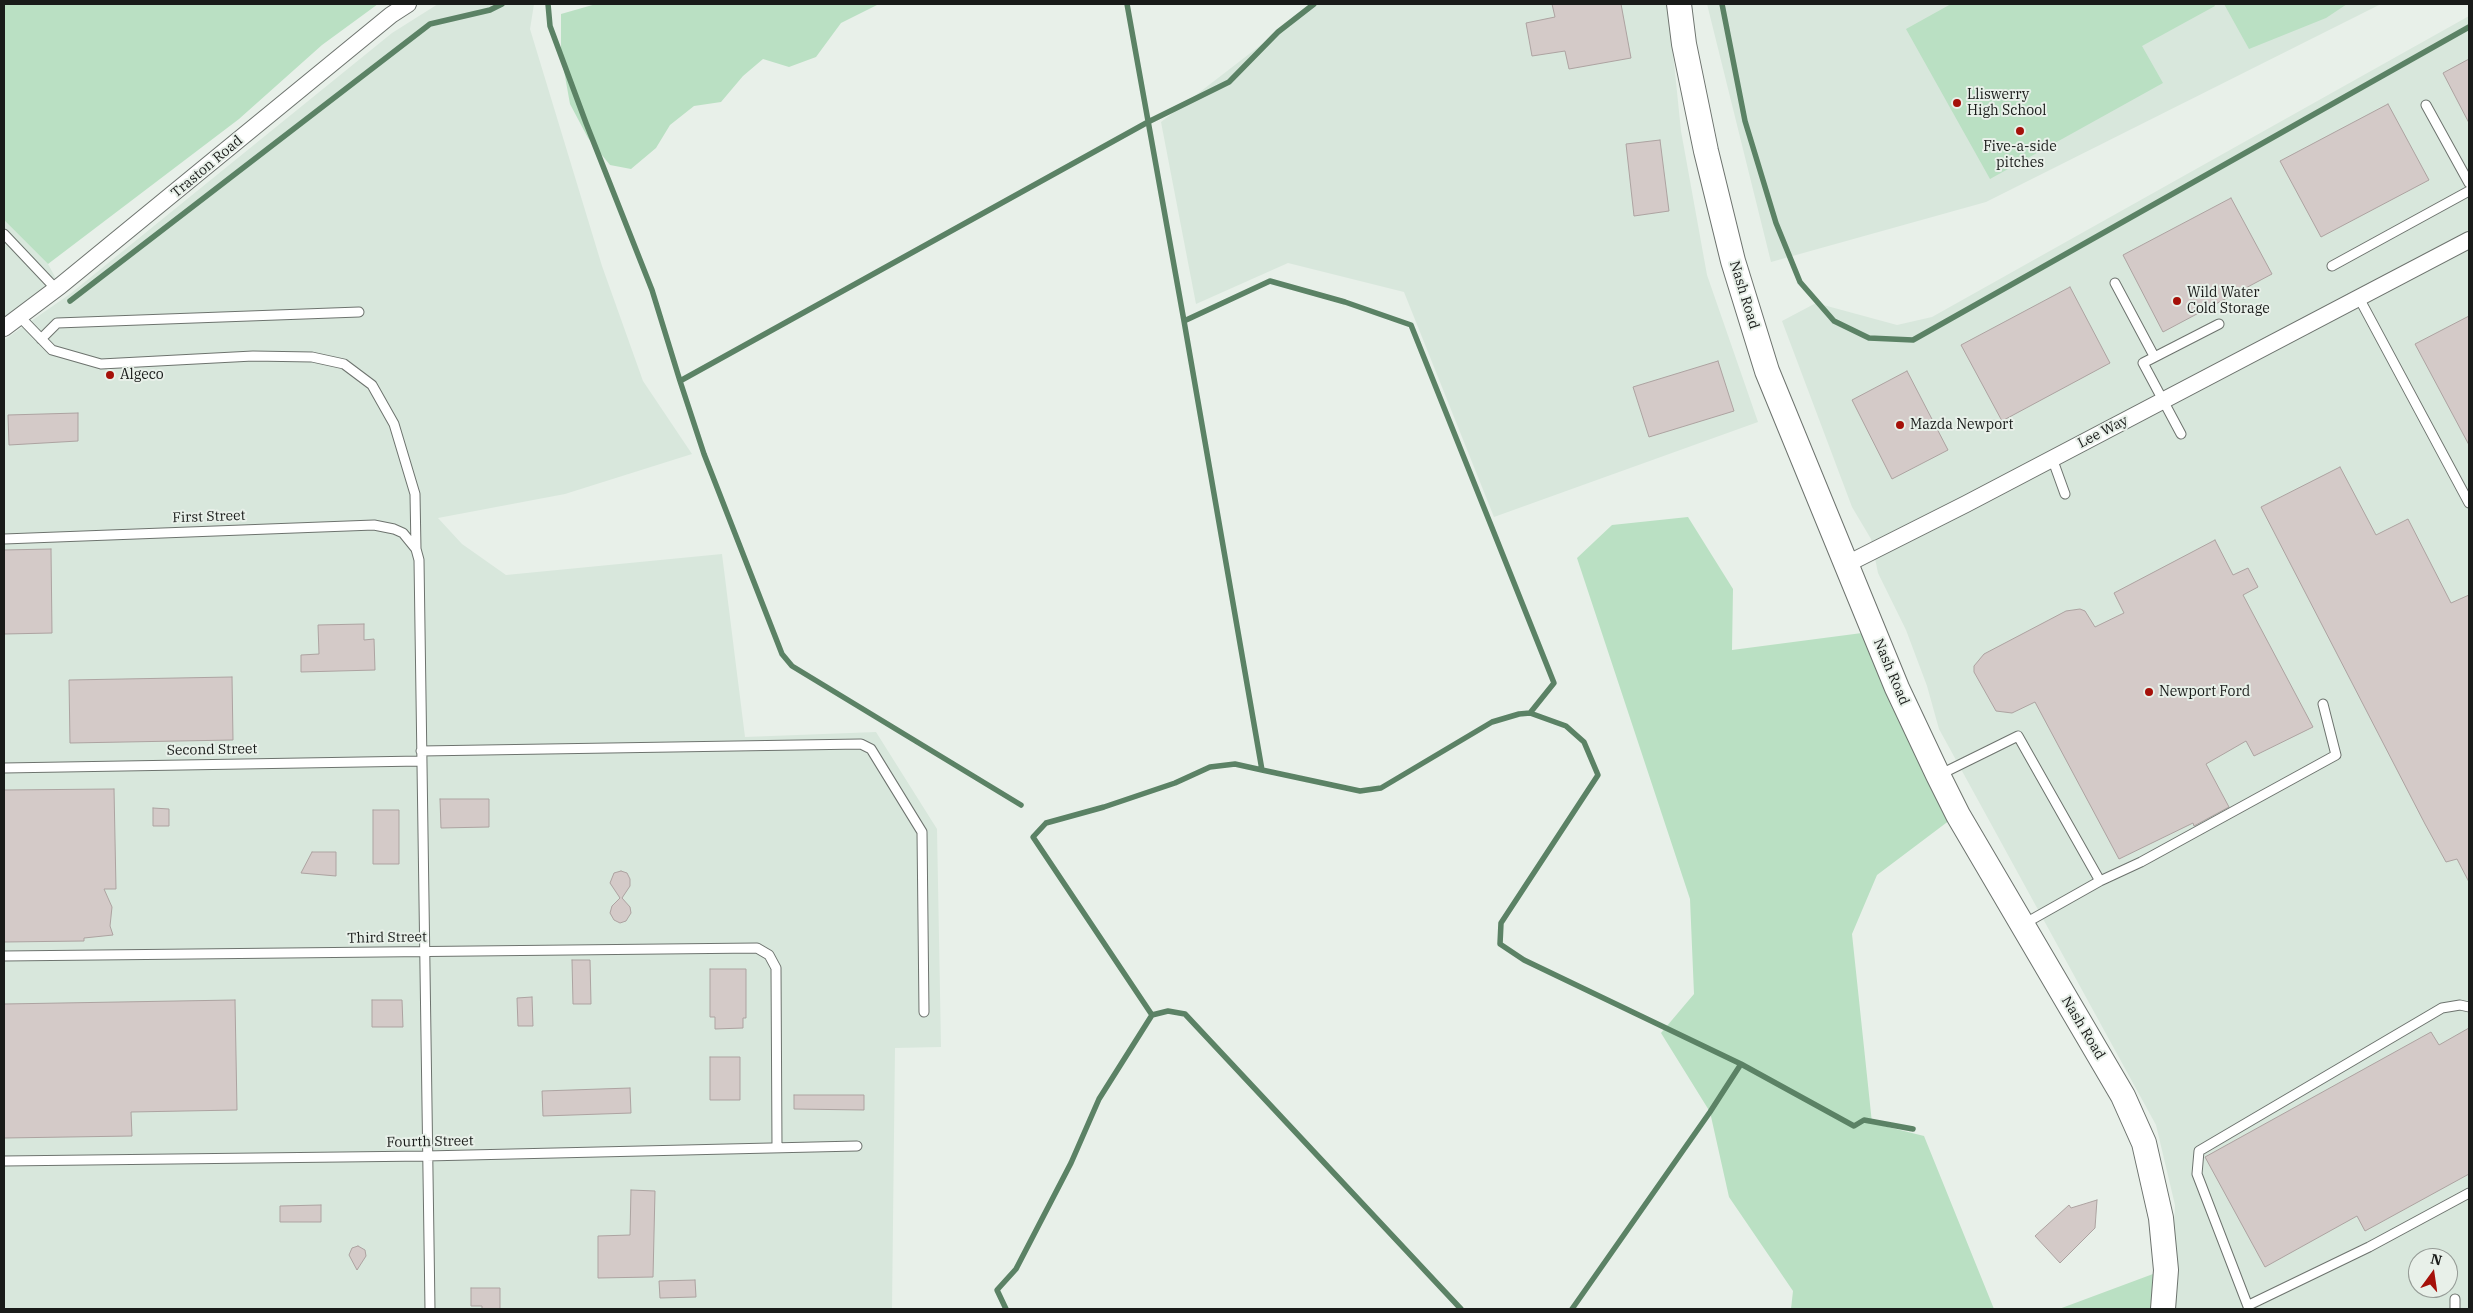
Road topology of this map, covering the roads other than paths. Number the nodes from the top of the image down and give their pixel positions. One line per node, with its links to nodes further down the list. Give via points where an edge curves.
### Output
1 (408, 4): 10 (street, Traston Road, via 391,14)
2 (1679, 4): 25 (street, Nash Road, via 1704,142 1733,261 1768,371)
3 (2426, 105): 4 (lane)
4 (2469, 183)
5 (2469, 191): 8 (lane)
6 (4, 234): 10 (lane)
7 (2469, 240): 11 (street, Lee Way)
8 (2332, 266)
9 (2115, 283): 17 (lane)
10 (56, 288): 13 (street, Traston Road)
11 (2359, 298): 18 (street, Lee Way); 22 (lane)
12 (359, 312): 16 (lane, via 57,323)
13 (19, 316): 15 (street, Traston Road); 16 (lane)
14 (2219, 324): 17 (lane)
15 (4, 328)
16 (41, 339): 24 (lane, via 52,350 101,364 253,356 312,357 344,364 372,385 394,424 414,494)
17 (2154, 356): 18 (lane, via 2143,363)
18 (2164, 400): 19 (lane); 20 (street, Lee Way)
19 (2181, 434)
20 (2052, 458): 21 (lane); 25 (street, Lee Way)
21 (2066, 494)
22 (2469, 504)
23 (4, 539): 24 (lane, First Street, via 374,525 394,529 411,540)
24 (416, 549): 27 (lane, via 420,560)
25 (1845, 564): 29 (street, Nash Road)
26 (2323, 704): 30 (lane, via 2336,755 2141,862)
27 (421, 756): 28 (lane, Second Street); 32 (lane); 35 (lane, Second Street, via 861,744 871,749 922,832)
28 (4, 768)
29 (1938, 775): 30 (lane, via 2018,736); 31 (street, Nash Road)
30 (2100, 881): 31 (lane)
31 (2022, 925): 44 (street, Nash Road, via 2123,1096 2144,1143 2161,1218 2166,1270)
32 (425, 952): 33 (lane, Third Street); 37 (lane, Third Street, via 757,948 770,955 776,968); 38 (lane)
33 (4, 956)
34 (2469, 1007): 42 (lane, via 2442,1008 2199,1151 2197,1174)
35 (924, 1012)
36 (857, 1146): 37 (lane, Fourth Street)
37 (777, 1148): 38 (lane, Fourth Street)
38 (426, 1156): 39 (lane, Fourth Street); 43 (lane)
39 (4, 1161)
40 (2469, 1193): 42 (lane)
41 (2455, 1299): 45 (lane)
42 (2249, 1307)
43 (430, 1309)
44 (2163, 1309)
45 (2456, 1309)

